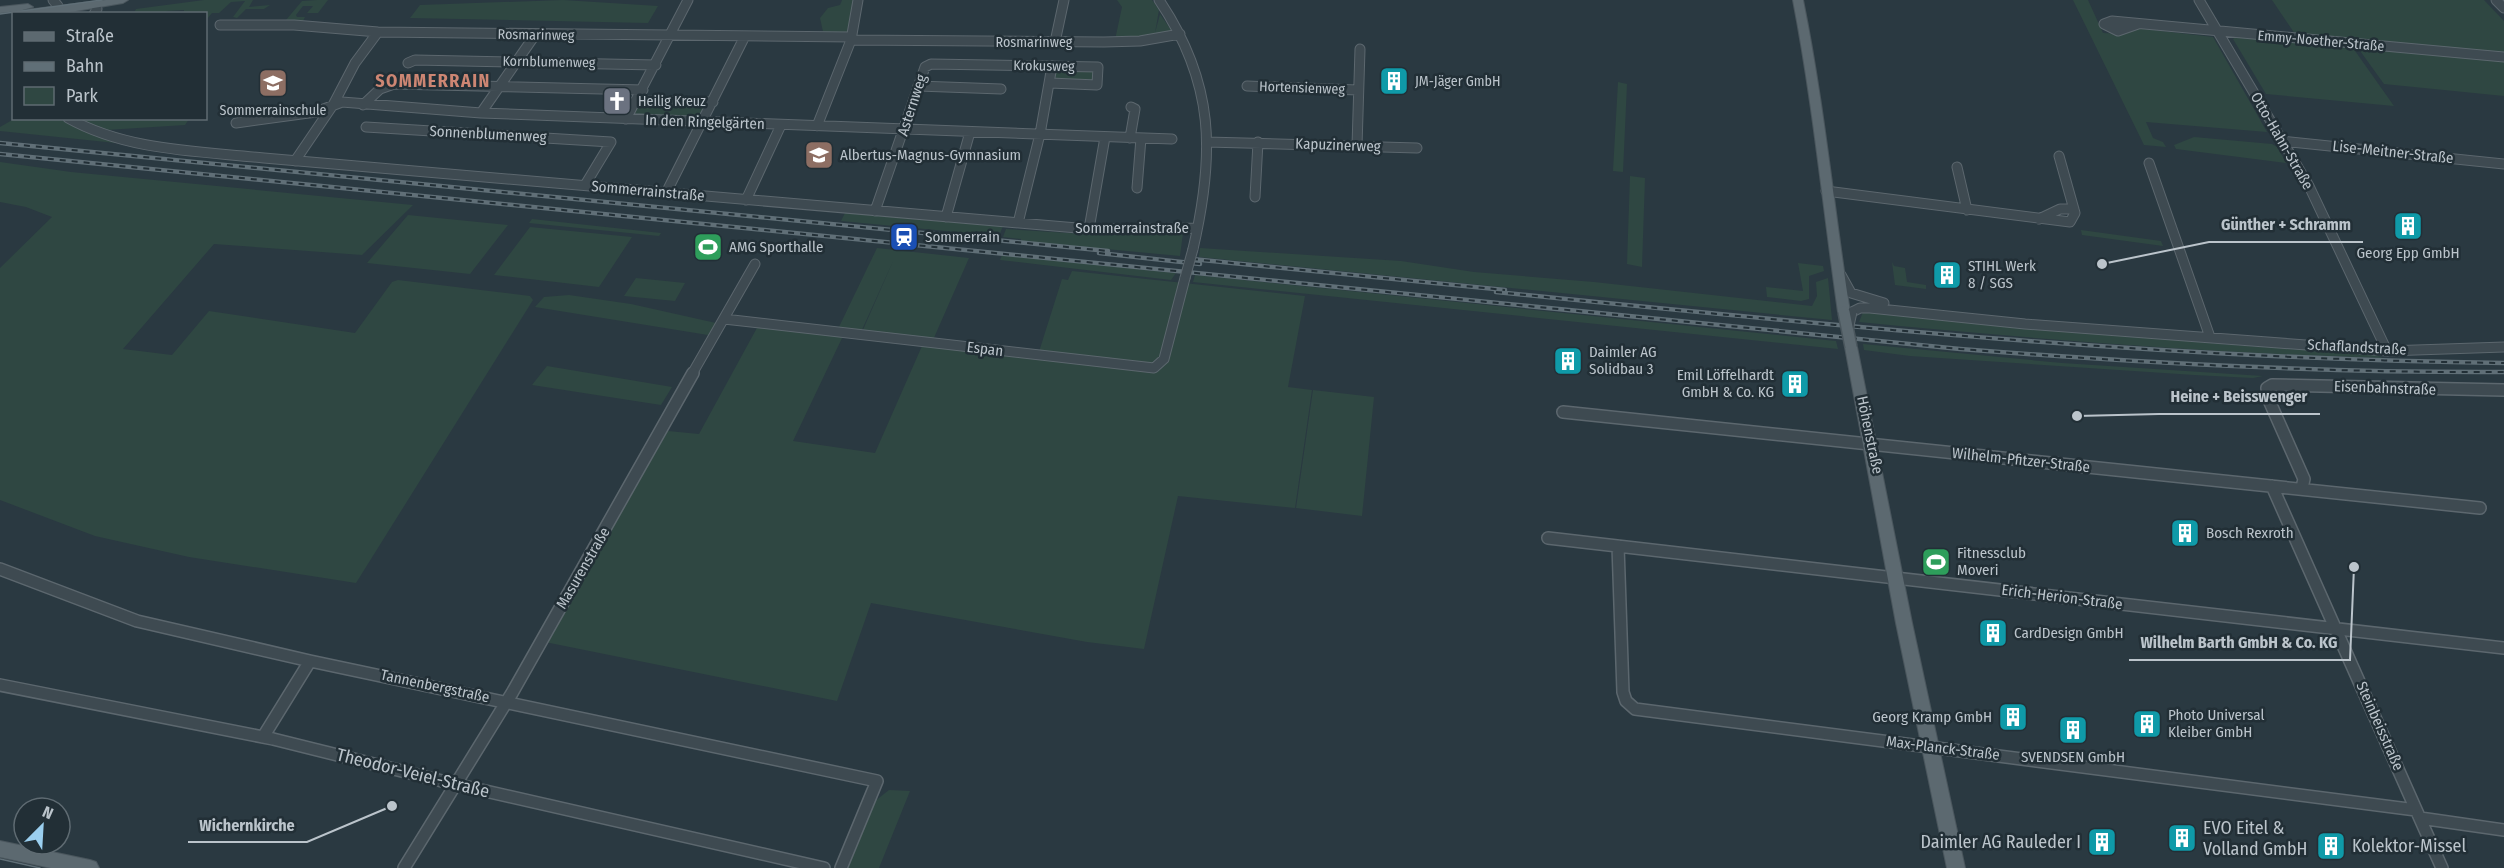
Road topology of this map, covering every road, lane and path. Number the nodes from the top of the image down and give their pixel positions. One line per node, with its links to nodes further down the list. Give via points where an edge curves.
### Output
1 (72, 0): 10 (main road)
2 (123, 0): 10 (main road)
3 (688, 0): 20 (street)
4 (858, 0): 22 (street)
5 (1064, 0): 23 (street)
6 (1159, 0): 19 (street)
7 (1798, 0): 70 (main road, Höhenstraße, via 1813,76)
8 (2199, 0): 17 (street, Otto-Hahn-Straße)
9 (2496, 0): 11 (street)
10 (56, 6): 12 (main road); 13 (main road)
11 (2504, 8)
12 (0, 10)
13 (28, 12)
14 (2138, 24): 17 (street, Emmy-Noether-Straße)
15 (220, 25): 16 (street, Rosmarinweg, via 294,25)
16 (378, 32): 18 (street, Rosmarinweg); 40 (street, via 355,63)
17 (2217, 32): 25 (street, Emmy-Noether-Straße); 58 (street, Otto-Hahn-Straße)
18 (535, 34): 20 (street, Rosmarinweg); 26 (street)
19 (1179, 34): 23 (street, Rosmarinweg, via 1140,41); 59 (street, via 1188,46 1202,91)
20 (670, 38): 21 (street, Rosmarinweg); 28 (street)
21 (744, 38): 22 (street, Rosmarinweg); 39 (street)
22 (851, 39): 23 (street, Rosmarinweg); 49 (street)
23 (1055, 42)
24 (1359, 49): 37 (street, Hortensienweg)
25 (2504, 57)
26 (516, 62): 27 (street, Kornblumenweg); 28 (street, Kornblumenweg); 34 (street)
27 (408, 63)
28 (656, 65): 36 (street)
29 (1052, 66): 30 (street, Krokusweg); 31 (street); 31 (street, Krokusweg, via 1098,67 1097,85)
30 (925, 67): 32 (street, Asternweg)
31 (1050, 83): 53 (street)
32 (918, 86): 35 (street); 51 (street, Asternweg)
33 (1247, 86): 37 (street, Hortensienweg)
34 (499, 87): 36 (street); 41 (street, via 394,84 380,89); 43 (street)
35 (1000, 89)
36 (643, 90): 38 (street)
37 (1358, 90): 61 (street, Hortensienweg)
38 (635, 101): 39 (street); 44 (street)
39 (713, 102): 46 (street)
40 (333, 105): 41 (street, In den Ringelgärten); 47 (street, In den Ringelgärten, via 316,112); 64 (street)
41 (363, 105): 43 (street, In den Ringelgärten)
42 (1131, 107): 55 (street, via 1135,109)
43 (481, 113): 44 (street, In den Ringelgärten)
44 (626, 119): 46 (street, In den Ringelgärten)
45 (72, 120): 64 (street, Sommerrainstraße, via 127,143)
46 (702, 121): 48 (street, In den Ringelgärten); 71 (street)
47 (236, 123)
48 (781, 125): 49 (street, In den Ringelgärten); 73 (street)
49 (818, 126): 51 (street, In den Ringelgärten)
50 (366, 127): 68 (street, Sonnenblumenweg, via 611,142)
51 (904, 130): 52 (street, In den Ringelgärten); 75 (street, Asternweg)
52 (970, 132): 53 (street, In den Ringelgärten); 76 (street)
53 (1040, 134): 54 (street, In den Ringelgärten); 77 (street)
54 (1105, 137): 55 (street, In den Ringelgärten); 79 (street)
55 (1130, 138): 56 (street, In den Ringelgärten)
56 (1141, 138): 57 (street, In den Ringelgärten); 69 (street)
57 (1172, 139)
58 (2282, 141): 66 (street, Lise-Meitner-Straße); 88 (street, Otto-Hahn-Straße, via 2309,186)
59 (1207, 142): 60 (street, Kapuzinerweg); 78 (street)
60 (1258, 142): 61 (street, Kapuzinerweg); 72 (street)
61 (1357, 146): 62 (street, Kapuzinerweg)
62 (1418, 148)
63 (2059, 156): 74 (street, via 2074,208 2060,209 2039,219)
64 (295, 161): 68 (street, Sommerrainstraße)
65 (2149, 163): 86 (street)
66 (2504, 164)
67 (1957, 167): 74 (street)
68 (585, 185): 71 (street, Sommerrainstraße)
69 (1137, 188)
70 (1826, 191): 74 (street); 80 (main road, Höhenstraße)
71 (666, 193): 73 (street, Sommerrainstraße)
72 (1255, 197)
73 (746, 200): 75 (street, Sommerrainstraße)
74 (1966, 210)
75 (875, 211): 76 (street, Sommerrainstraße)
76 (946, 217): 77 (street, Sommerrainstraße)
77 (1018, 224): 79 (street, Sommerrainstraße)
78 (1197, 228): 79 (street, Sommerrainstraße); 85 (street, Espan, bridge, via 1164,359 1155,368)
79 (1089, 229)
80 (1836, 263): 82 (main road, Höhenstraße); 83 (street, Schaflandstraße, via 1851,293)
81 (755, 264): 85 (street, Masurenstraße)
82 (1850, 309): 83 (street, Schaflandstraße, via 1853,300); 84 (street, Schaflandstraße); 91 (main road, Höhenstraße, bridge, via 1848,330)
83 (1915, 310): 84 (street, Schaflandstraße)
84 (1956, 317): 86 (street, Schaflandstraße)
85 (724, 319): 103 (street, Masurenstraße)
86 (2210, 337): 88 (street, Schaflandstraße)
87 (2504, 347): 88 (street, Schaflandstraße)
88 (2387, 351)
89 (2504, 390): 93 (street, Eisenbahnstraße, via 2279,385 2267,388 2304,479)
90 (1563, 412): 91 (street, Wilhelm-Pfitzer-Straße)
91 (1872, 444): 92 (street, Wilhelm-Pfitzer-Straße); 98 (main road, Höhenstraße)
92 (2272, 486): 93 (street, Wilhelm-Pfitzer-Straße); 99 (street, Steinbeisstraße)
93 (2302, 488): 94 (street, Wilhelm-Pfitzer-Straße)
94 (2480, 508)
95 (1548, 538): 96 (street, Erich-Herion-Straße)
96 (1618, 546): 98 (street, Erich-Herion-Straße); 105 (street, Max-Planck-Straße, via 1623,692 1635,709)
97 (0, 569): 101 (street, Tannenbergstraße, via 137,621)
98 (1896, 578): 99 (street, Erich-Herion-Straße); 105 (main road, Höhenstraße)
99 (2336, 629): 100 (street, Erich-Herion-Straße); 107 (street, Steinbeisstraße)
100 (2504, 648)
101 (310, 661): 103 (street, Tannenbergstraße); 104 (street)
102 (0, 685): 104 (street, Theodor-Veiel-Straße)
103 (507, 701): 106 (street, Masurenstraße); 113 (street, Tannenbergstraße, via 877,781)
104 (263, 737): 106 (street, Theodor-Veiel-Straße)
105 (1930, 746): 107 (street, Max-Planck-Straße); 114 (main road, Höhenstraße)
106 (457, 784): 111 (street, Masurenstraße); 112 (street, Theodor-Veiel-Straße)
107 (2418, 814): 108 (street, Max-Planck-Straße); 115 (street, Steinbeisstraße)
108 (2504, 830)
109 (0, 849): 110 (main road)
110 (90, 868)
111 (404, 868)
112 (824, 868)
113 (841, 868)
114 (1956, 868)
115 (2442, 868)

